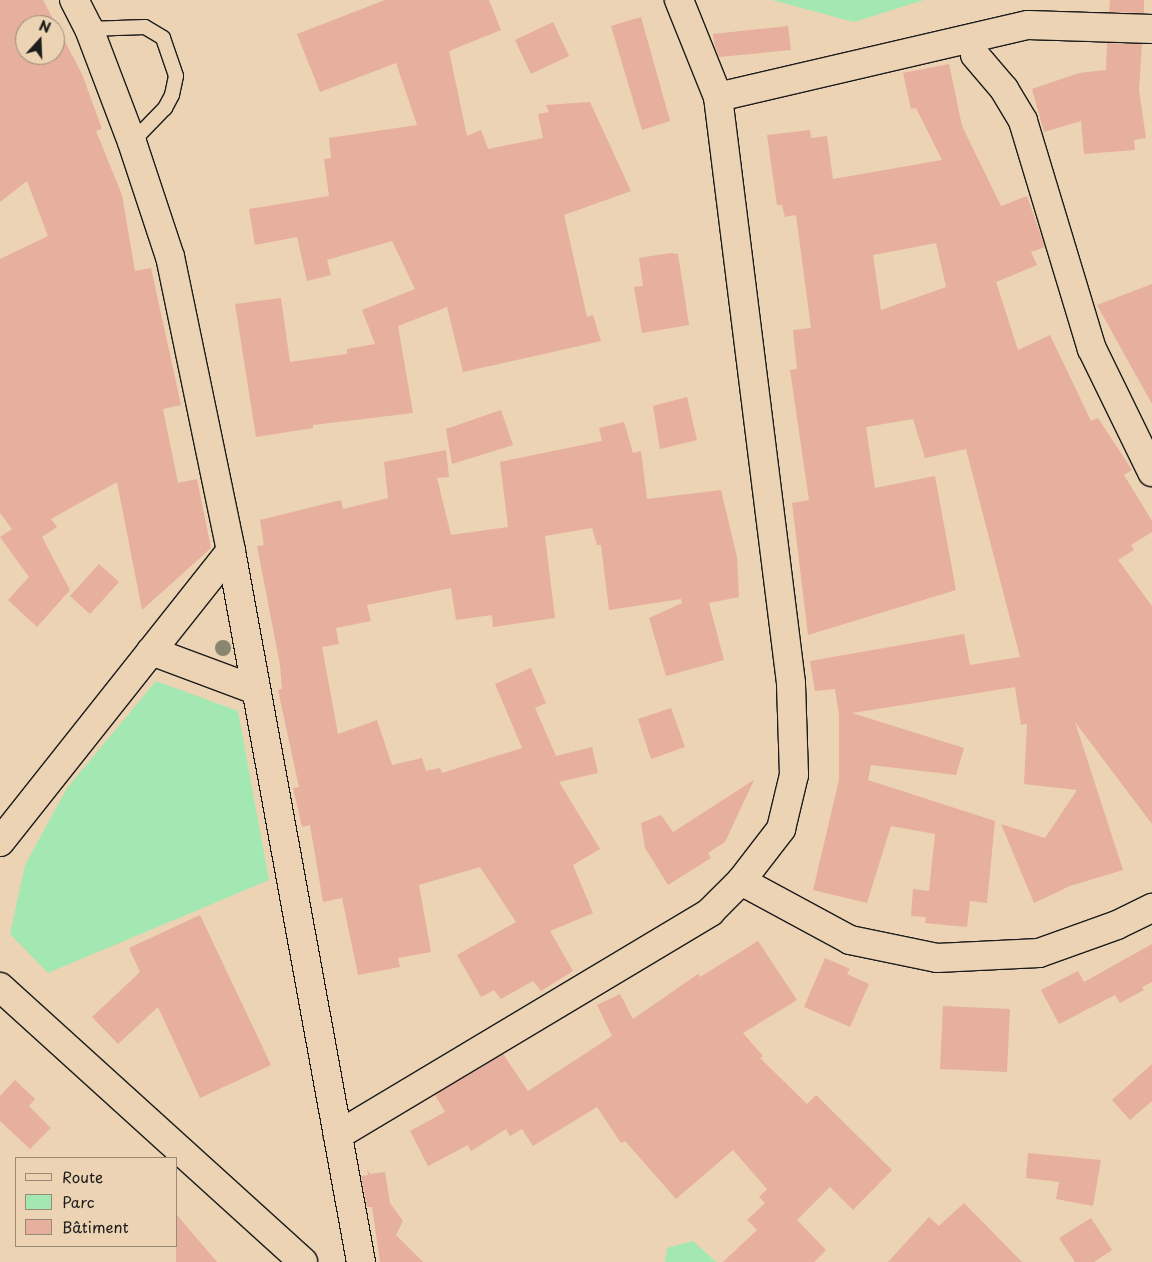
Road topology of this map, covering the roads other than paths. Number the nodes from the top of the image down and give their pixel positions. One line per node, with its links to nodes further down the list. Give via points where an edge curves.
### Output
1 (74, 0): 3 (street)
2 (679, 0): 6 (street)
3 (89, 29): 7 (street); 7 (lane, via 145,27 163,38 176,76 172,95 165,108)
4 (1152, 29): 6 (street, via 1028,25)
5 (975, 54): 8 (street, via 1004,89 1023,122 1092,349)
6 (718, 97): 13 (street, via 791,683 794,775 781,829)
7 (132, 142): 9 (street, via 170,258)
8 (1152, 472)
9 (231, 551): 10 (street); 11 (street)
10 (151, 651): 11 (street); 12 (street)
11 (256, 690): 16 (street)
12 (0, 842)
13 (741, 881): 14 (street, via 850,940 937,958 1039,953); 16 (street, via 710,912)
14 (1152, 908)
15 (0, 987): 17 (street)
16 (338, 1135): 18 (street)
17 (303, 1262)
18 (361, 1262)

